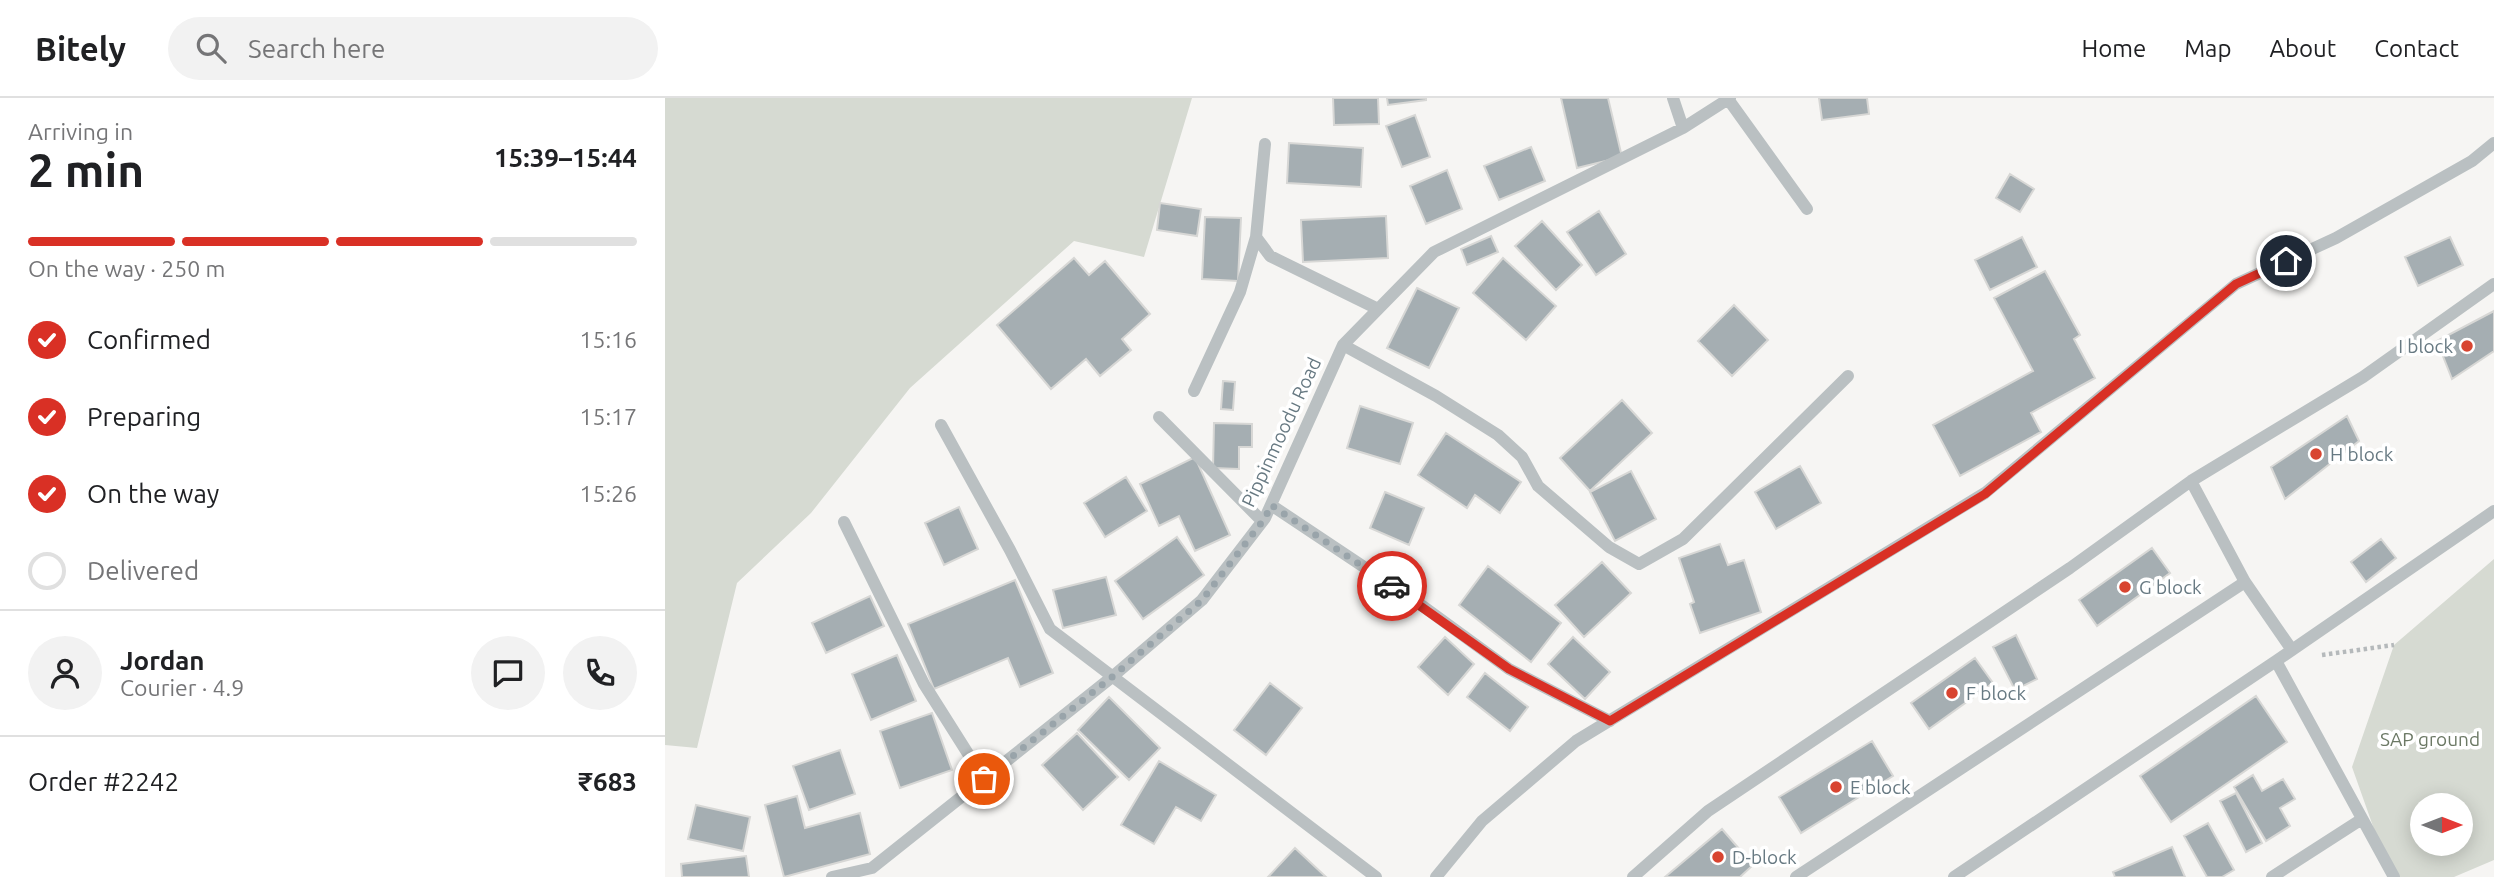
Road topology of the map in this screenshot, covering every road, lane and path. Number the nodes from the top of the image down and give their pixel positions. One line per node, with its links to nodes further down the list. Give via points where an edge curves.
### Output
1 (1673, 98): 3 (street)
2 (1729, 99): 3 (street, Pippinmoodu Road); 6 (street)
3 (1683, 128): 9 (street, Pippinmoodu Road, via 1434,252)
4 (2494, 143): 26 (street, via 2472,161 2336,238 2236,284 1985,494)
5 (1265, 144): 7 (street)
6 (1807, 209)
7 (1256, 237): 9 (street, via 1270,256); 12 (street, via 1240,292)
8 (2494, 284): 15 (street, via 2363,377)
9 (1378, 309): 10 (street, Pippinmoodu Road)
10 (1343, 345): 11 (street, via 1497,435 1522,457 1538,486 1609,547 1639,564 1683,539); 16 (street, Pippinmoodu Road)
11 (1848, 376)
12 (1193, 391)
13 (1159, 417): 18 (street)
14 (941, 425): 25 (street, via 1050,629)
15 (2191, 481): 20 (street); 32 (street, via 2070,568 1708,811)
16 (1271, 505): 18 (street, Pippinmoodu Road); 26 (street, via 1509,669)
17 (2494, 511): 22 (street)
18 (1262, 521): 25 (street, Pippinmoodu Road, via 1202,600)
19 (844, 522): 27 (street, via 924,684)
20 (2245, 582): 22 (street); 33 (street)
21 (2394, 645): 23 (path)
22 (2292, 650): 24 (street)
23 (2315, 656)
24 (2276, 661): 28 (street); 34 (street)
25 (1112, 677): 27 (street, Pippinmoodu Road); 30 (street)
26 (1610, 721): 31 (street, via 1576,741 1482,821)
27 (984, 779): 29 (street, Pippinmoodu Road, via 872,868)
28 (2362, 819): 35 (street); 36 (street)
29 (832, 877)
30 (1376, 877)
31 (1436, 877)
32 (1633, 877)
33 (1796, 877)
34 (1954, 877)
35 (2273, 877)
36 (2394, 877)

